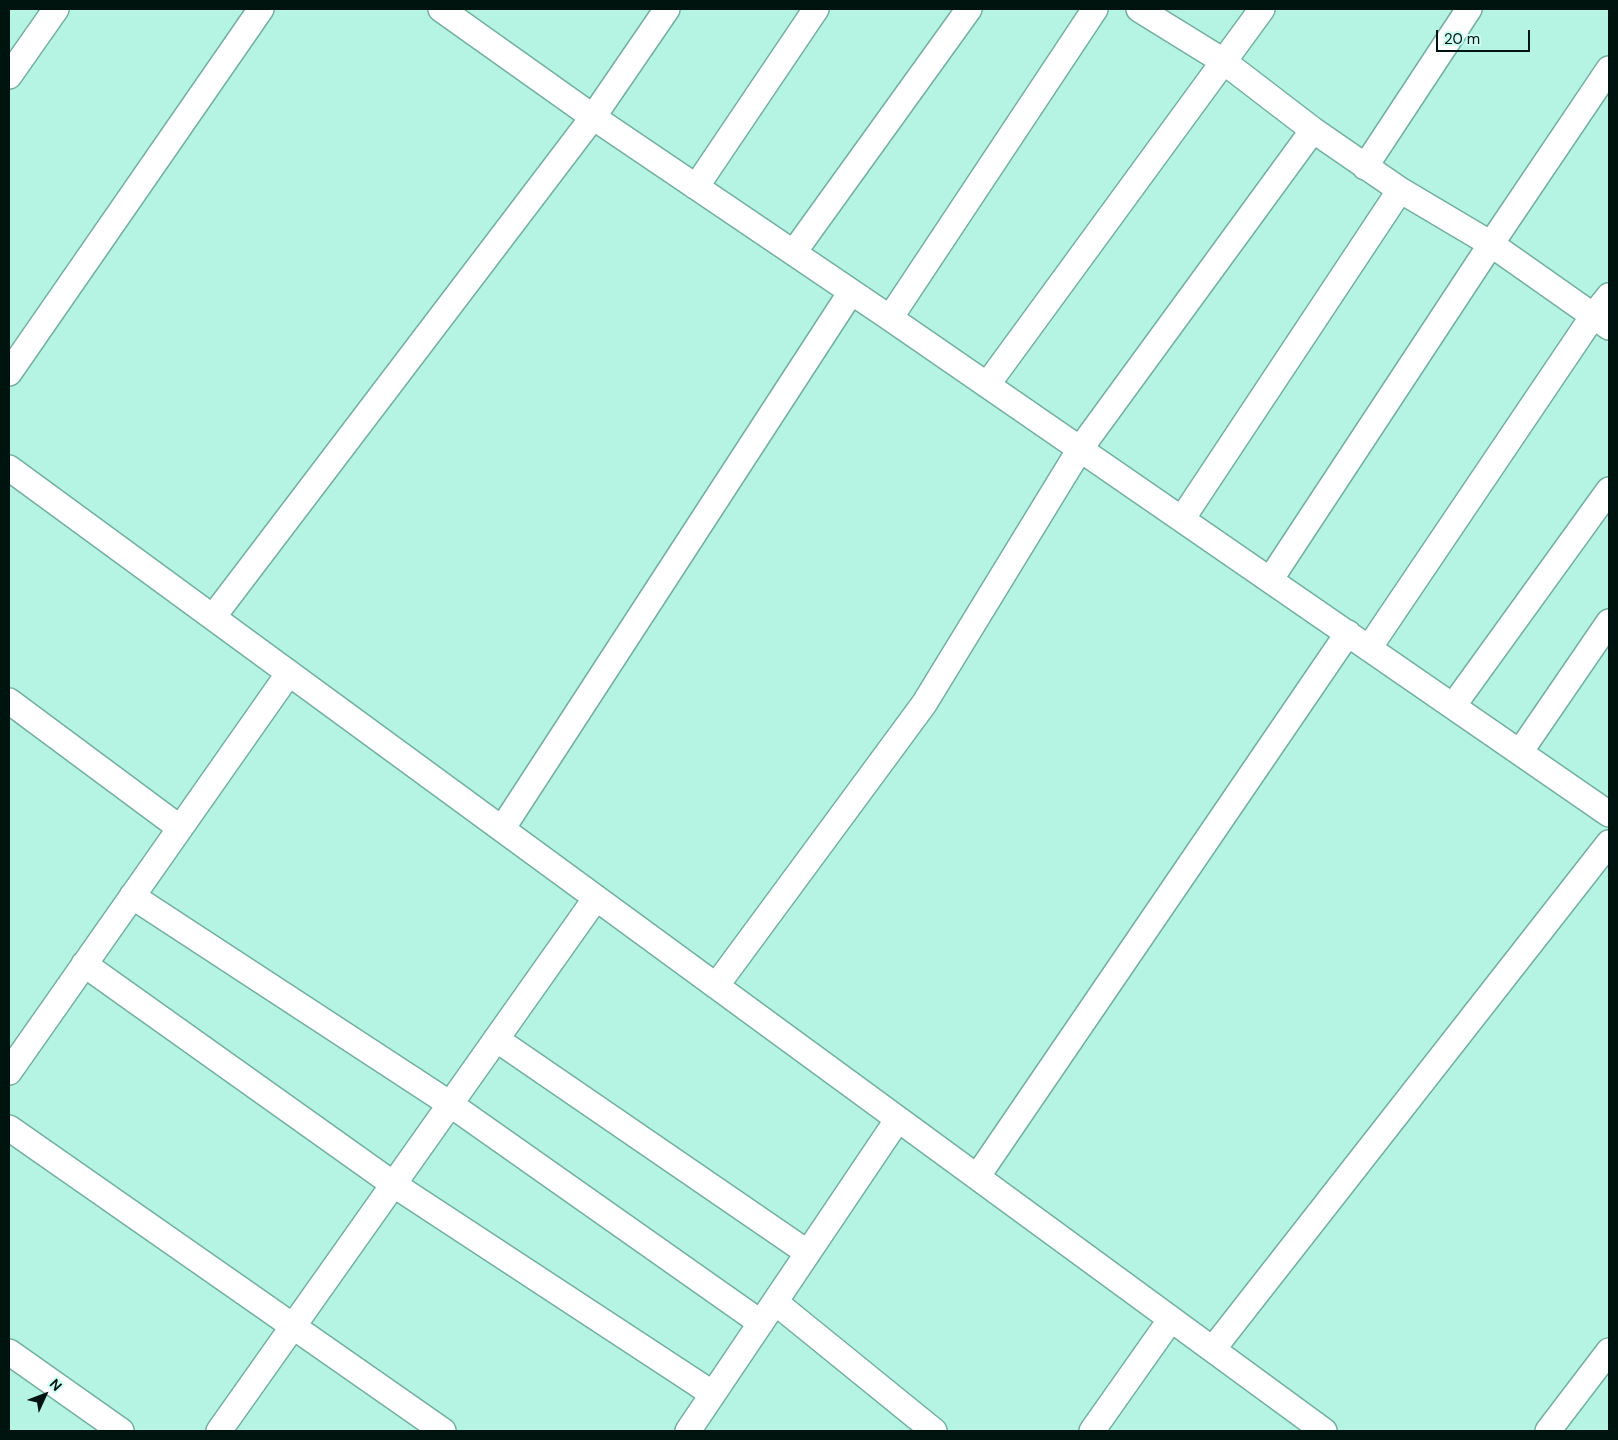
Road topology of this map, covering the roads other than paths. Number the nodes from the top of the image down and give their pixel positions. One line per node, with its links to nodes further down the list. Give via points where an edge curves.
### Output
1 (56, 9): 13 (street)
2 (261, 9): 25 (street)
3 (441, 9): 14 (street)
4 (667, 9): 14 (street)
5 (816, 9): 17 (street)
6 (969, 9): 20 (street)
7 (1095, 9): 23 (street)
8 (1139, 9): 11 (street)
9 (1262, 9): 11 (street)
10 (1469, 9): 16 (street)
11 (1223, 61): 15 (street); 26 (street)
12 (1609, 69): 19 (street)
13 (9, 76)
14 (594, 117): 17 (street); 32 (street)
15 (1313, 130): 16 (street); 27 (street)
16 (1366, 166): 18 (street)
17 (696, 187): 20 (street)
18 (1400, 190): 19 (street); 30 (street)
19 (1491, 244): 24 (street); 31 (street)
20 (794, 252): 21 (street)
21 (852, 292): 23 (street); 42 (street)
22 (1609, 296): 24 (street)
23 (890, 318): 26 (street)
24 (1601, 322): 35 (street)
25 (9, 373)
26 (987, 385): 27 (street)
27 (1080, 449): 30 (street); 47 (street, via 924,704)
28 (9, 468): 32 (street)
29 (1609, 490): 38 (street)
30 (1182, 519): 31 (street)
31 (1270, 580): 34 (street)
32 (213, 617): 36 (street)
33 (1609, 622): 39 (street)
34 (1348, 633): 35 (street); 53 (street)
35 (1369, 648): 38 (street)
36 (289, 673): 41 (street); 42 (street)
37 (9, 701): 41 (street)
38 (1453, 706): 39 (street)
39 (1520, 752): 40 (street)
40 (1609, 814)
41 (180, 828): 44 (street)
42 (502, 830): 45 (street)
43 (1609, 843): 60 (street)
44 (132, 896): 46 (street); 50 (street)
45 (596, 898): 47 (street); 48 (street)
46 (84, 964): 49 (street); 54 (street)
47 (716, 986): 51 (street)
48 (496, 1039): 50 (street); 55 (street)
49 (9, 1072)
50 (450, 1104): 54 (street); 58 (street)
51 (898, 1119): 53 (street); 55 (street)
52 (9, 1128): 59 (street)
53 (977, 1177): 57 (street)
54 (393, 1184): 59 (street); 63 (street)
55 (808, 1253): 56 (street)
56 (774, 1302): 58 (street); 68 (street)
57 (1171, 1319): 60 (street); 69 (street)
58 (761, 1323): 63 (street)
59 (292, 1326): 65 (street); 66 (street)
60 (1213, 1350): 70 (street)
61 (1609, 1351): 71 (street)
62 (9, 1352): 64 (street)
63 (713, 1394): 67 (street)
64 (120, 1431)
65 (219, 1431)
66 (443, 1431)
67 (688, 1431)
68 (934, 1431)
69 (1092, 1431)
70 (1324, 1431)
71 (1548, 1431)

